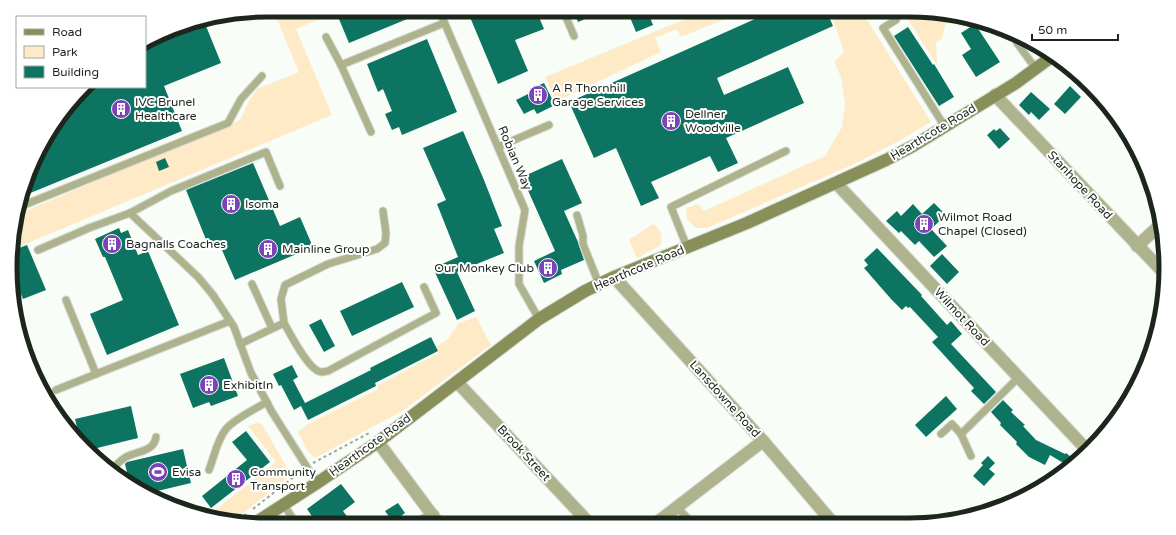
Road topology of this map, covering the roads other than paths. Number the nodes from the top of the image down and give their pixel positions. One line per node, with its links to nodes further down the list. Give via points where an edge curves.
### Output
1 (442, 17): 4 (lane, Robian Way)
2 (566, 17): 5 (lane)
3 (896, 20): 14 (lane, via 883,28)
4 (444, 23): 9 (lane); 16 (lane, Robian Way)
5 (574, 36)
6 (326, 37): 9 (lane)
7 (1017, 42): 10 (lane)
8 (1048, 59): 10 (street, Hearthcote Road)
9 (341, 65): 15 (lane)
10 (1036, 69): 12 (street, Hearthcote Road)
11 (262, 76): 20 (lane, via 241,99 228,122)
12 (995, 95): 14 (street, Hearthcote Road); 25 (street, Stanhope Road)
13 (549, 125): 16 (lane)
14 (945, 127): 18 (street, Hearthcote Road, via 913,146)
15 (371, 132)
16 (498, 147): 34 (lane, Robian Way, via 525,210 519,246 519,284)
17 (786, 151): 26 (lane, via 670,207)
18 (836, 184): 26 (street, Hearthcote Road); 40 (street, Wilmot Road)
19 (280, 186): 22 (lane, via 266,152 171,191)
20 (26, 204)
21 (383, 211): 36 (lane, via 385,243 377,249 328,264 285,285 280,299)
22 (130, 213): 27 (lane); 35 (lane, via 198,277)
23 (577, 215): 31 (lane, via 583,244)
24 (1156, 229): 25 (street)
25 (1137, 246): 28 (street, Stanhope Road)
26 (687, 247): 29 (street, Hearthcote Road)
27 (38, 250)
28 (1159, 268)
29 (614, 277): 31 (street, Hearthcote Road); 47 (street, Lansdowne Road)
30 (252, 284): 37 (lane)
31 (599, 284): 34 (street, Hearthcote Road)
32 (424, 287): 36 (lane, via 436,313 321,372 314,369 296,346)
33 (66, 300): 39 (lane)
34 (539, 319): 41 (street, Hearthcote Road)
35 (230, 321): 38 (lane); 39 (lane)
36 (284, 323): 37 (lane)
37 (272, 328): 38 (lane)
38 (240, 344): 43 (lane, via 251,373)
39 (96, 374): 42 (lane)
40 (1019, 377): 45 (lane); 49 (street, Wilmot Road)
41 (457, 382): 48 (street, Hearthcote Road); 59 (street, Brook Street)
42 (56, 390)
43 (267, 402): 52 (lane, via 226,429 219,440); 53 (lane)
44 (941, 434): 45 (lane, via 952,424)
45 (961, 434): 50 (lane)
46 (156, 437): 51 (lane, via 156,443 152,447 128,456)
47 (763, 441): 55 (street); 62 (street, Lansdowne Road)
48 (378, 442): 53 (street, Hearthcote Road); 58 (street)
49 (1084, 447)
50 (971, 456)
51 (116, 466)
52 (209, 470)
53 (317, 483): 54 (street, Hearthcote Road)
54 (284, 505): 56 (street, Hearthcote Road); 57 (lane)
55 (677, 507): 60 (street); 61 (lane)
56 (263, 518)
57 (292, 518)
58 (435, 518)
59 (584, 518)
60 (663, 518)
61 (687, 518)
62 (830, 518)

